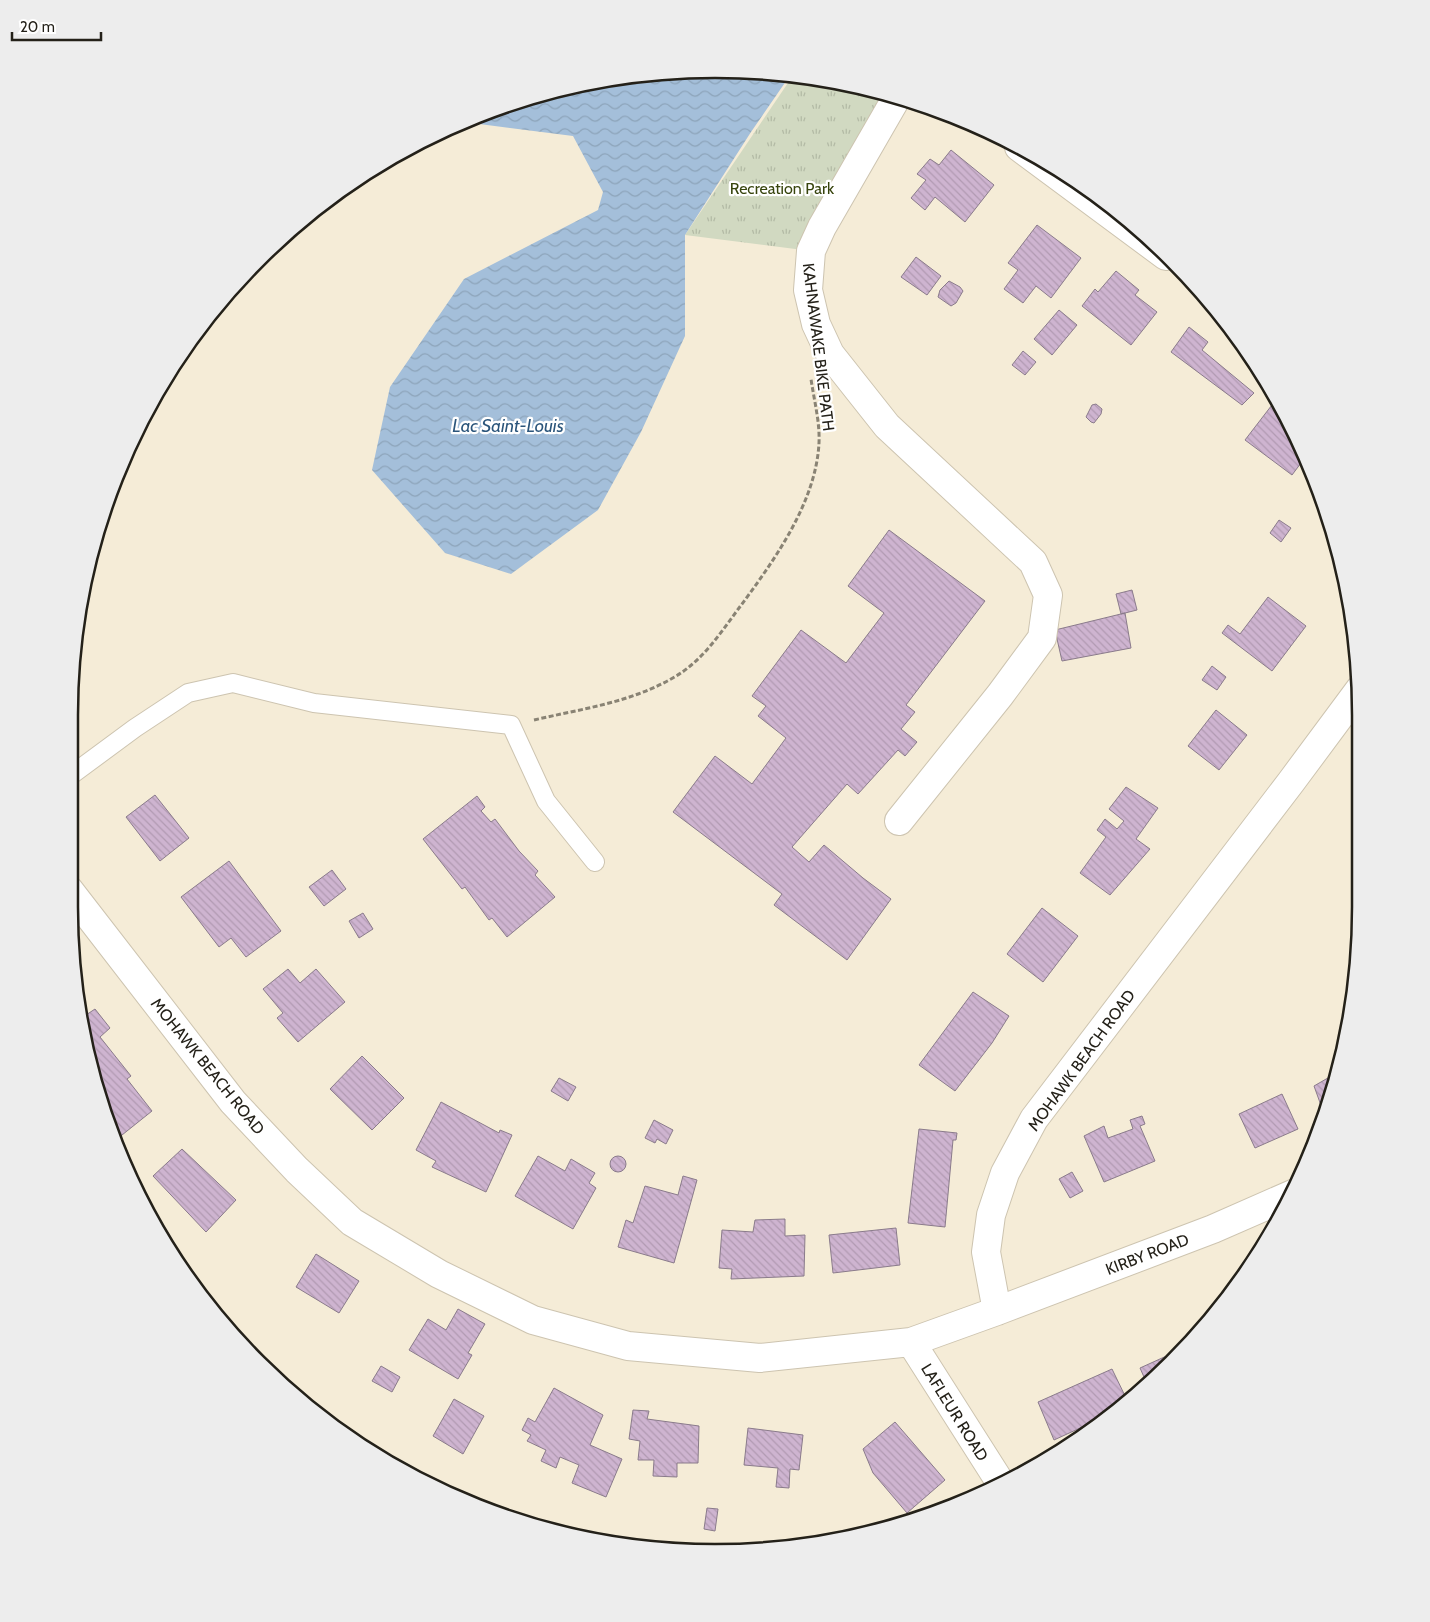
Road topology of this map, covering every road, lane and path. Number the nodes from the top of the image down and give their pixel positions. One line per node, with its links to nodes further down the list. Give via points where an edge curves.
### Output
1 (894, 103): 8 (street, via 822,227 812,251 808,290 816,324 830,354 887,426 1033,562 1048,595 1042,638)
2 (1095, 203): 3 (street)
3 (1106, 211)
4 (810, 375): 6 (path, KAHNAWAKE BIKE PATH, via 819,443 804,505 767,570 712,645 694,664 643,693 611,704)
5 (1352, 700): 12 (street, MOHAWK BEACH ROAD, via 1034,1119 1005,1174 992,1215 986,1252)
6 (511, 725): 7 (lane, via 314,703 233,683 188,693); 9 (lane, via 546,801)
7 (78, 770)
8 (899, 821)
9 (595, 862)
10 (78, 902): 13 (street, MOHAWK BEACH ROAD, via 233,1102 297,1170 352,1222 439,1274 533,1320 628,1346 760,1358)
11 (1282, 1198): 12 (street, KIRBY ROAD, via 1213,1229)
12 (997, 1311): 13 (street, MOHAWK BEACH ROAD)
13 (911, 1342): 14 (street, LAFLEUR ROAD)
14 (998, 1479)

